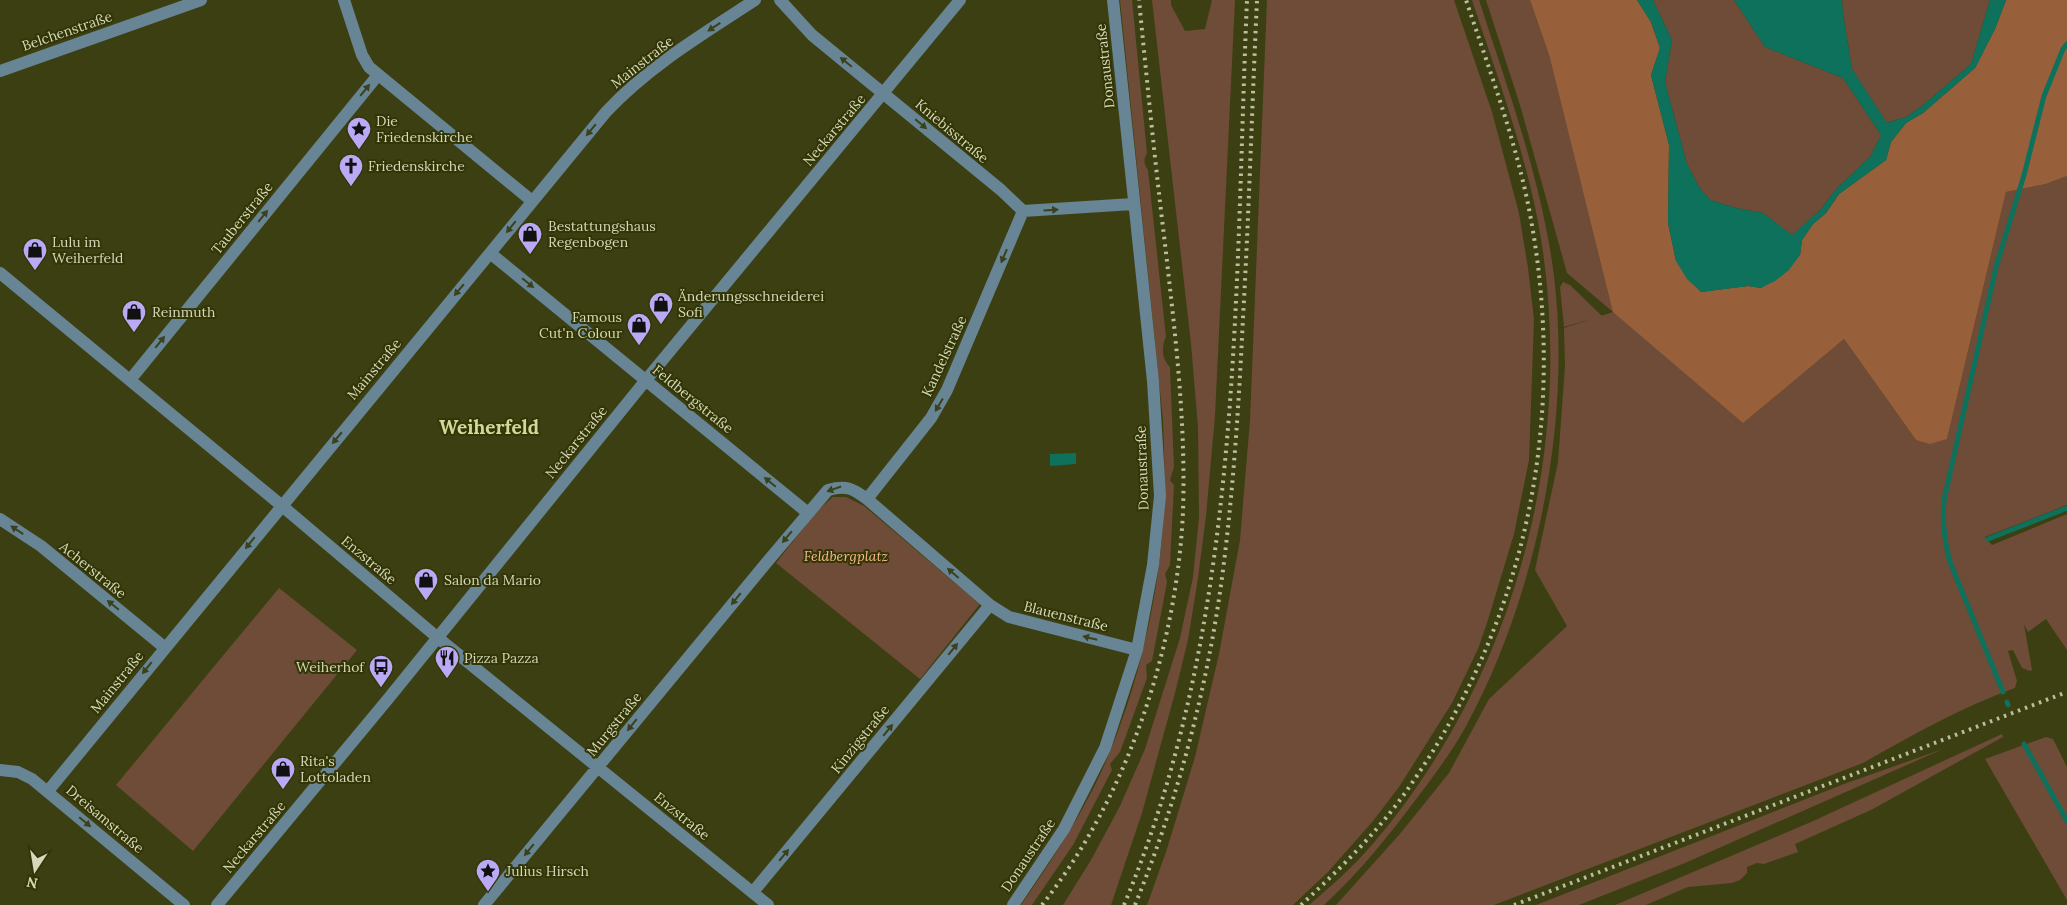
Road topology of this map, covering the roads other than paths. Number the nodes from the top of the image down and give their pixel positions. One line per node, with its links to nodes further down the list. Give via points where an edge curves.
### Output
1 (201, 0): 7 (street, Belchenstraße)
2 (344, 0): 8 (street, via 362,55)
3 (755, 0): 10 (street, Mainstraße, one-way to 10, via 661,63 626,91)
4 (780, 0): 9 (street, Kniebisstraße, one-way to 4, via 812,35)
5 (960, 0): 9 (street, Neckarstraße)
6 (1113, 0): 11 (street, Donaustraße)
7 (0, 71)
8 (378, 74): 10 (street); 15 (street, Tauberstraße, one-way to 8)
9 (884, 93): 12 (street, Kniebisstraße, one-way to 12); 16 (street, Neckarstraße)
10 (532, 201): 13 (street, Mainstraße, one-way to 13)
11 (1133, 204): 12 (street, one-way to 11); 24 (street, Donaustraße, via 1153,381 1160,496 1154,565)
12 (1023, 211): 17 (street, Kandelstraße, one-way to 17, via 947,390 930,418)
13 (490, 253): 16 (street, Feldbergstraße, one-way to 16); 18 (street, Mainstraße, one-way to 18)
14 (0, 273): 15 (street, Enzstraße)
15 (130, 380): 18 (street, Enzstraße)
16 (646, 380): 19 (street, Feldbergstraße, one-way to 16); 22 (street, Neckarstraße)
17 (867, 499): 19 (street, one-way to 19, via 842,486 828,490); 21 (street, one-way to 17)
18 (281, 505): 22 (street, Enzstraße); 23 (street, Mainstraße, one-way to 23)
19 (808, 513): 25 (street, Murgstraße, one-way to 25)
20 (0, 520): 23 (street, Acherstraße, one-way to 20, via 41,546)
21 (990, 605): 24 (street, Blauenstraße, one-way to 21, via 1009,617); 28 (street, Kinzigstraße, one-way to 21)
22 (438, 638): 25 (street, Enzstraße); 30 (street, Neckarstraße)
23 (164, 647): 27 (street, Mainstraße, one-way to 27)
24 (1137, 650): 33 (street, Donaustraße, via 1105,748 1090,780 1064,829)
25 (598, 767): 28 (street, Enzstraße); 31 (street, Murgstraße, one-way to 31)
26 (0, 770): 27 (street, Dreisamstraße, via 18,772)
27 (48, 790): 29 (street, Dreisamstraße, one-way to 29)
28 (753, 892): 32 (street, Enzstraße)
29 (184, 905)
30 (217, 905)
31 (484, 905)
32 (768, 905)
33 (1012, 905)

